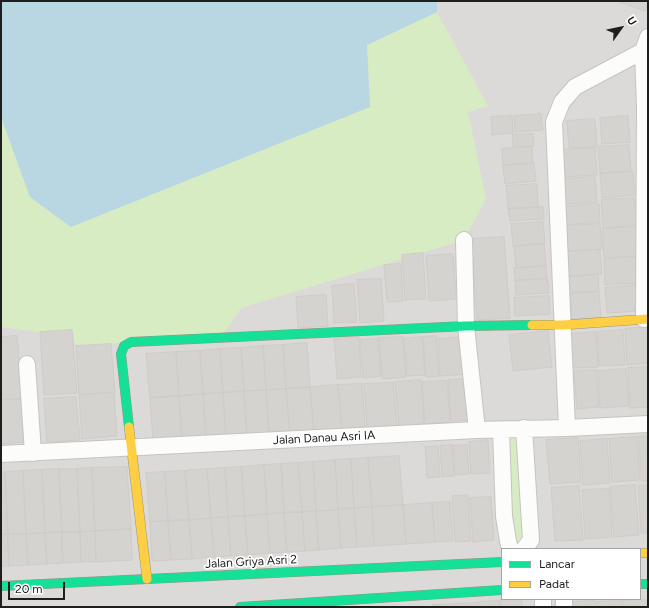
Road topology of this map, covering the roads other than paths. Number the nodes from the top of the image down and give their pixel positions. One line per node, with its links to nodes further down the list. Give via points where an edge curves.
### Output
1 (646, 46): 3 (street); 4 (street, via 575,87 562,102 554,122)
2 (464, 240): 5 (street)
3 (646, 319): 4 (street)
4 (563, 325): 5 (street); 9 (street)
5 (466, 326): 10 (street); 12 (street, via 131,342 126,344 121,354)
6 (27, 364): 13 (street)
7 (648, 424): 9 (street, Jalan Danau Asri IA)
8 (524, 428): 9 (street, Jalan Danau Asri IA); 11 (street, Jalan Danau Asri IA); 16 (street, via 531,540)
9 (567, 428)
10 (477, 430): 11 (street, Jalan Danau Asri IA); 12 (street, Jalan Danau Asri IA)
11 (501, 430): 15 (street, via 504,516)
12 (133, 448): 13 (street, Jalan Danau Asri IA); 18 (street)
13 (33, 453): 14 (street, Jalan Danau Asri IA)
14 (1, 454)
15 (510, 548)
16 (525, 548)
17 (501, 562): 18 (street, Jalan Griya Asri 2)
18 (147, 579): 19 (street, Jalan Griya Asri 2)
19 (1, 586)
20 (501, 590): 21 (street)
21 (296, 605): 22 (street)
22 (240, 607)

